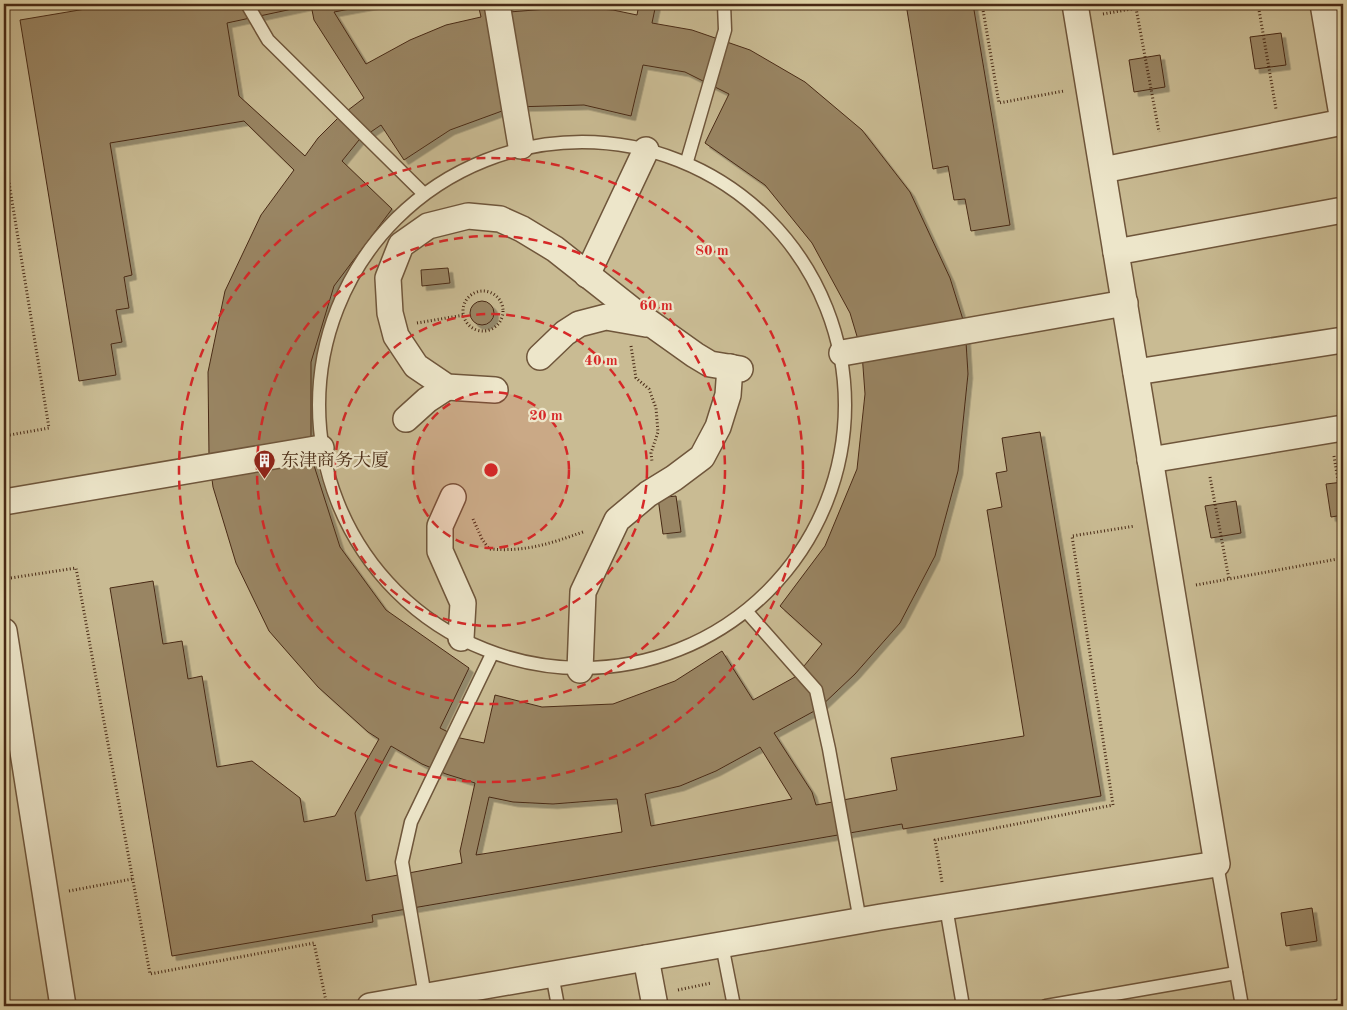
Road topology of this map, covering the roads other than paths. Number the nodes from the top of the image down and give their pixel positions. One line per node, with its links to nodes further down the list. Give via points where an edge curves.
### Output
1 (246, 4): 11 (lane, via 268,40)
2 (497, 4): 7 (street)
3 (724, 4): 9 (lane, via 725,30)
4 (1323, 4): 6 (street)
5 (1077, 11): 10 (street)
6 (1343, 121): 10 (street)
7 (521, 146): 8 (lane, via 605,140); 11 (lane, via 470,164)
8 (646, 150): 9 (lane); 14 (street)
9 (687, 161): 18 (lane, via 758,207 812,273)
10 (1103, 170): 13 (street)
11 (423, 193): 25 (lane, via 372,244 337,306 320,376)
12 (1343, 210): 13 (street)
13 (1116, 252): 15 (street)
14 (587, 275): 16 (street); 21 (street, via 555,249 500,219 468,216 428,226 401,245 388,278 390,313 396,336 416,366)
15 (1125, 303): 18 (street); 20 (street)
16 (653, 324): 19 (street, via 606,317 579,324); 33 (street, via 710,364 735,368 718,427 702,457 617,520 583,592)
17 (1343, 340): 20 (street)
18 (842, 353): 29 (lane, via 846,425 831,496 797,560)
19 (540, 357)
20 (1136, 372): 26 (street)
21 (447, 387): 22 (street); 23 (street)
22 (495, 390)
23 (406, 419)
24 (1336, 429): 26 (street)
25 (321, 448): 28 (street); 31 (lane, via 342,515 379,574 430,622)
26 (1150, 460): 34 (street)
27 (453, 497): 31 (street, via 440,526 440,551 463,603)
28 (4, 502)
29 (747, 612): 33 (lane, via 669,656); 36 (lane, via 816,690)
30 (4, 632): 43 (street)
31 (461, 638): 32 (lane)
32 (492, 654): 33 (lane); 41 (lane, via 411,822 402,862)
33 (580, 670)
34 (1217, 864): 35 (street); 39 (lane)
35 (946, 907): 36 (street); 48 (lane)
36 (860, 921): 37 (street)
37 (722, 945): 38 (street); 47 (lane)
38 (646, 958): 40 (street); 46 (street)
39 (1236, 973): 49 (lane); 50 (lane)
40 (552, 974): 41 (street); 45 (lane)
41 (425, 996): 44 (street)
42 (1343, 1005): 51 (lane)
43 (63, 1006)
44 (370, 1006)
45 (558, 1006)
46 (655, 1006)
47 (734, 1006)
48 (963, 1006)
49 (1046, 1006)
50 (1242, 1006)
51 (1338, 1006)

